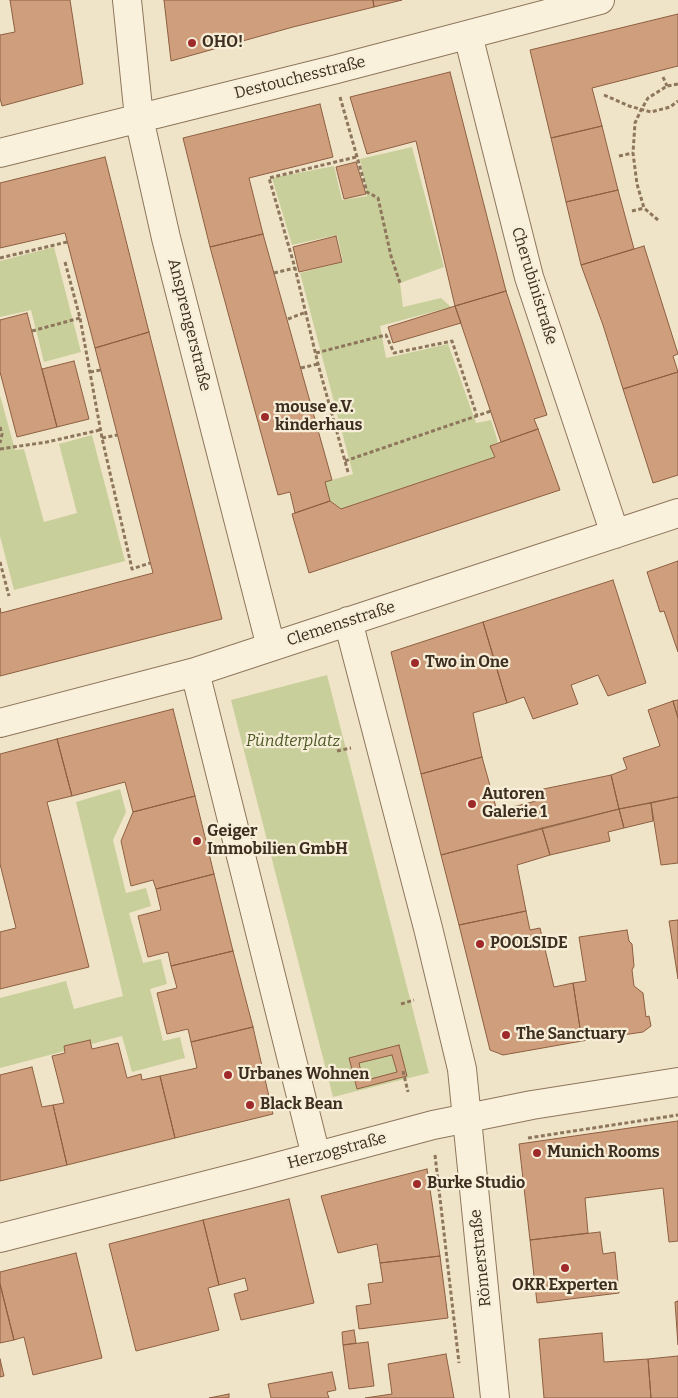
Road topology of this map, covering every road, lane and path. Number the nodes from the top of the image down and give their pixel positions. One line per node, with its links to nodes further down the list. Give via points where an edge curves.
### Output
1 (127, 0): 11 (street, Ansprengerstraße)
2 (600, 0): 3 (street, Destouchesstraße)
3 (468, 35): 4 (street, Destouchesstraße); 45 (street, Cherubinistraße, via 529,276)
4 (333, 70): 11 (street, Destouchesstraße); 15 (path)
5 (663, 77): 7 (path)
6 (678, 84): 7 (path)
7 (667, 86): 10 (path, via 648,98)
8 (604, 95): 10 (path)
9 (678, 101): 10 (path, via 670,107 651,112)
10 (640, 110): 13 (path, via 635,123)
11 (139, 118): 12 (street, Destouchesstraße); 50 (street, Ansprengerstraße, via 166,238)
12 (0, 153)
13 (633, 153): 14 (path); 16 (path)
14 (619, 156)
15 (356, 157): 22 (path, via 269,178); 24 (path, via 367,192 378,198)
16 (644, 208): 17 (path); 18 (path)
17 (632, 211)
18 (658, 220)
19 (67, 242): 20 (path)
20 (0, 258)
21 (65, 262): 26 (path)
22 (295, 268): 23 (path); 25 (path)
23 (274, 273)
24 (400, 283)
25 (306, 312): 27 (path); 29 (path)
26 (80, 318): 28 (path); 33 (path)
27 (288, 319)
28 (32, 331)
29 (316, 353): 30 (path); 35 (path, via 386,335 394,354 452,341)
30 (318, 364): 31 (path); 42 (path)
31 (300, 368)
32 (101, 370): 33 (path)
33 (90, 372): 37 (path)
34 (491, 411): 35 (path)
35 (477, 416): 42 (path)
36 (0, 427): 40 (path)
37 (100, 430): 39 (path); 41 (path)
38 (117, 434): 39 (path)
39 (102, 438): 47 (path, via 132,568)
40 (0, 443)
41 (0, 449)
42 (345, 461): 43 (path)
43 (348, 472)
44 (678, 513): 45 (street, Clemensstraße)
45 (614, 534): 49 (street, Clemensstraße)
46 (0, 562): 48 (path)
47 (150, 563)
48 (9, 596)
49 (348, 622): 50 (street, Clemensstraße); 63 (street, via 428,928 462,1069)
50 (271, 647): 51 (street, Clemensstraße)
51 (195, 672): 52 (street, Clemensstraße); 65 (street)
52 (0, 722)
53 (354, 747): 54 (path)
54 (337, 751)
55 (282, 844): 56 (path)
56 (264, 849)
57 (420, 999): 58 (path)
58 (401, 1004)
59 (403, 1071): 61 (path)
60 (678, 1082): 63 (street, Herzogstraße)
61 (408, 1092)
62 (678, 1115): 64 (path)
63 (468, 1118): 65 (street, Herzogstraße); 69 (street, Römerstraße)
64 (519, 1140)
65 (316, 1156): 67 (street, Herzogstraße)
66 (435, 1159): 68 (path)
67 (0, 1238)
68 (460, 1369)
69 (495, 1398)

